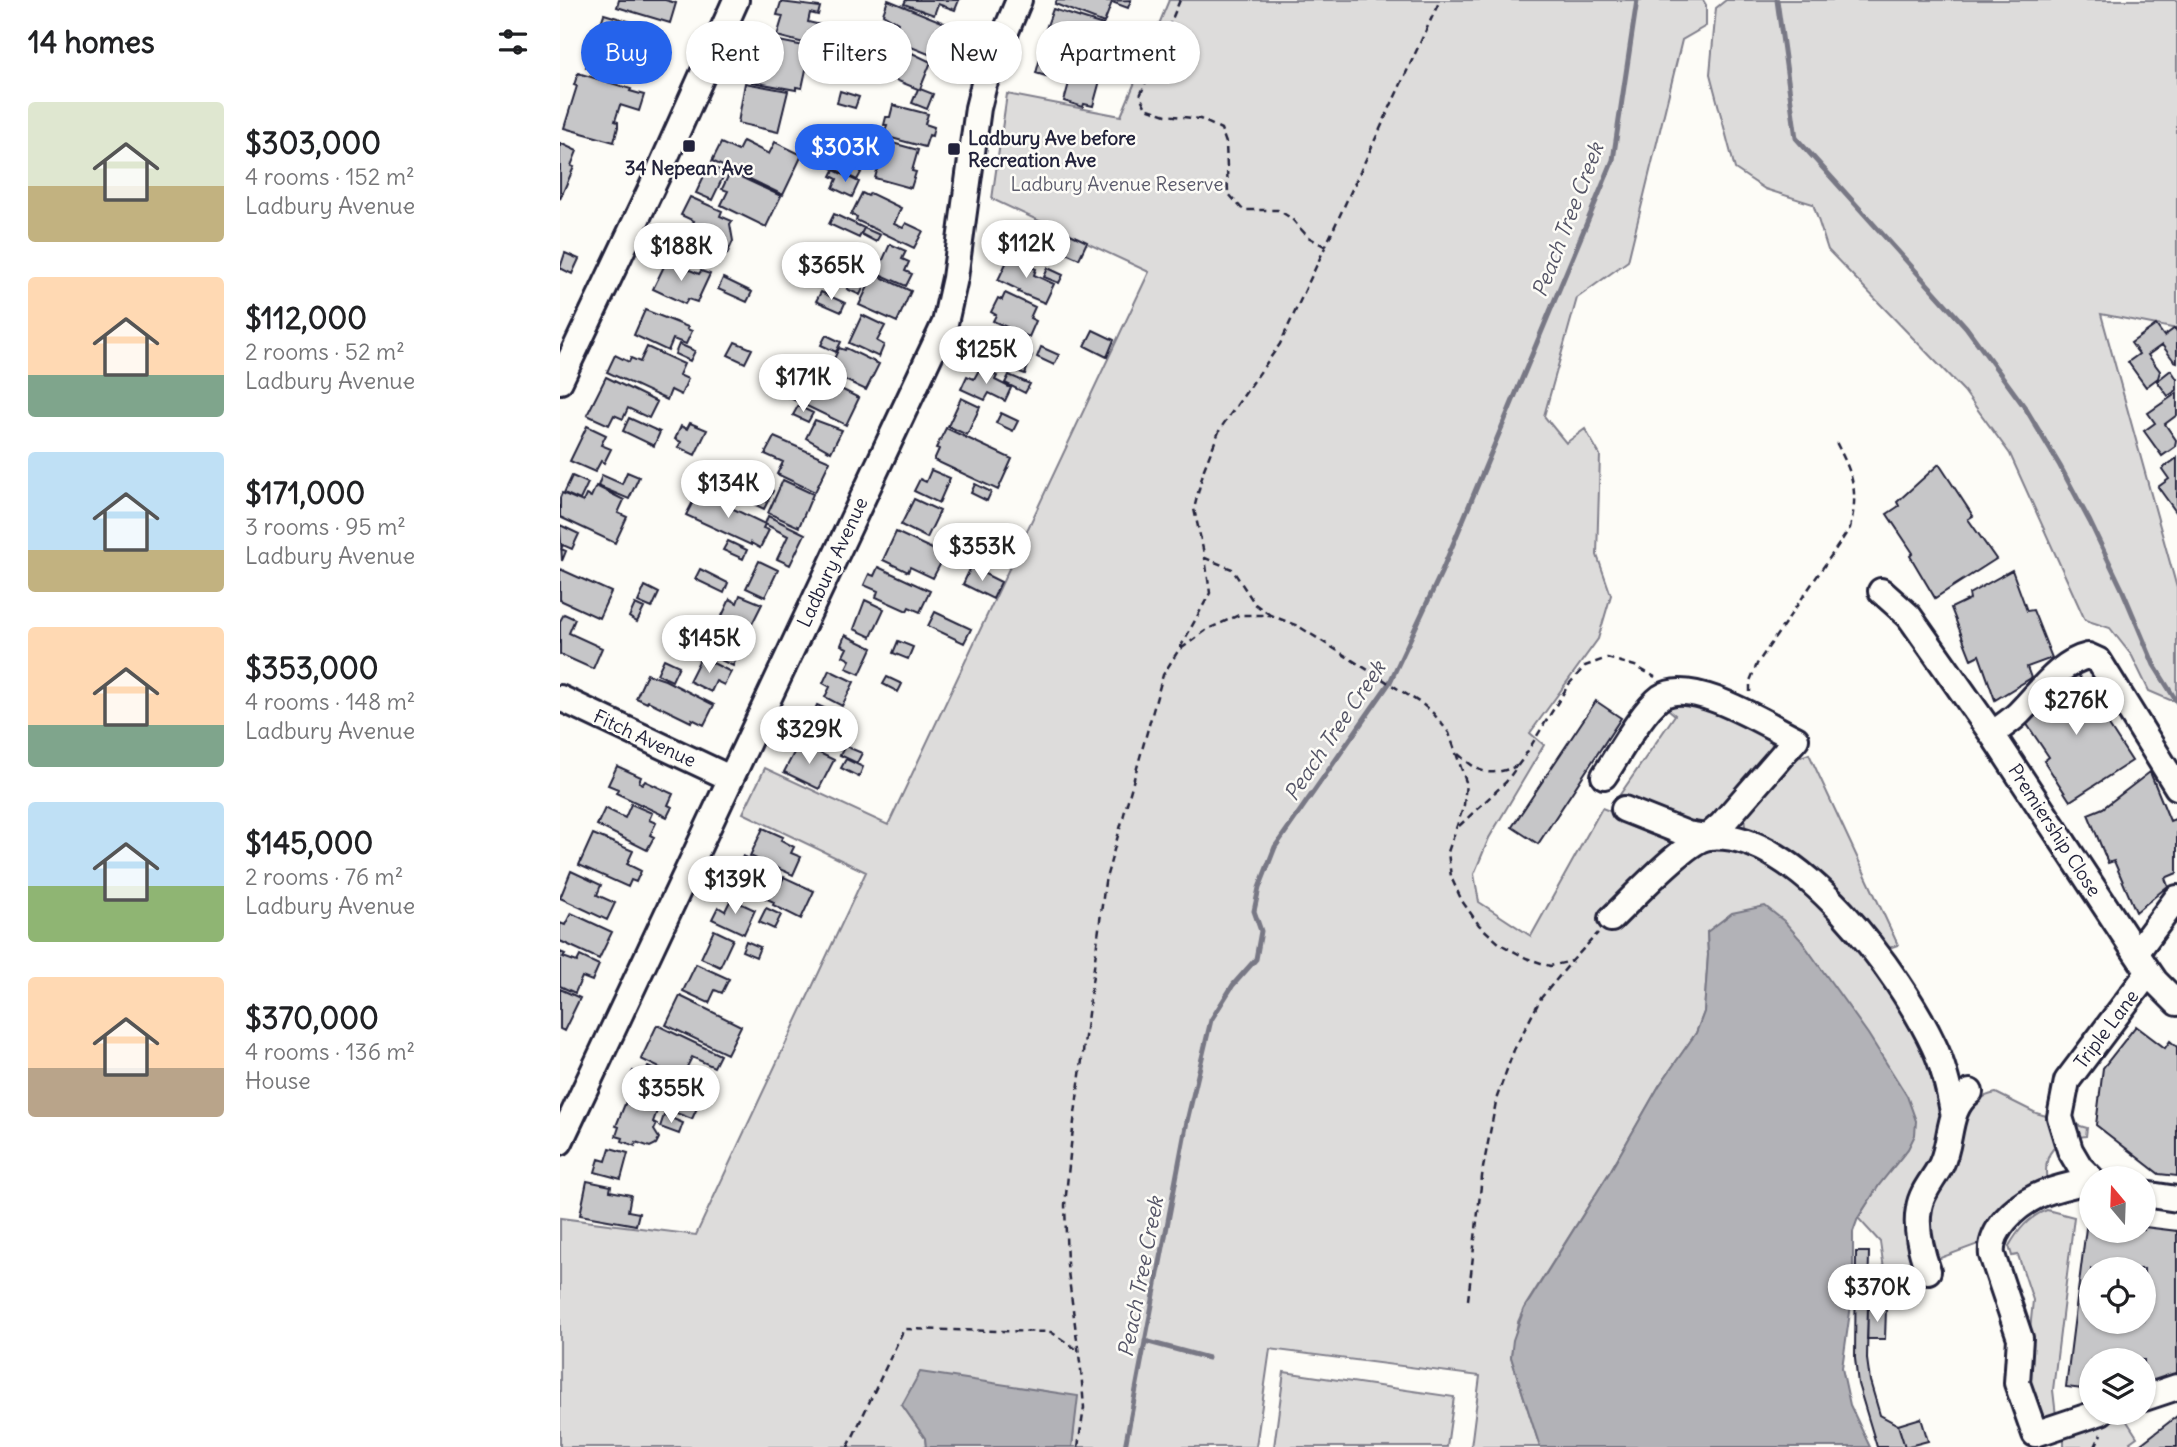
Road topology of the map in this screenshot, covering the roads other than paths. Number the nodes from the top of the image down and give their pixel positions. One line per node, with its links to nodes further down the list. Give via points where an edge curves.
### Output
1 (736, 0): 3 (street)
2 (1018, 0): 8 (street, Ladbury Avenue, via 981,96 955,278 944,323)
3 (560, 381)
4 (1881, 591): 6 (street, Premiership Close, via 1909,616)
5 (560, 698): 8 (street, Fitch Avenue)
6 (1992, 734): 9 (street, via 2066,666 2088,656 2099,662); 14 (street, Premiership Close)
7 (1604, 776): 11 (street, via 1662,696 1681,691 1701,694 1796,739)
8 (730, 778): 18 (street, Ladbury Avenue)
9 (2177, 787)
10 (1624, 809): 11 (street, via 1687,834)
11 (1707, 837): 13 (street, via 1681,853); 17 (street, via 1737,840 1763,850 1794,869 1859,930 1944,1054)
12 (2177, 898): 14 (street, Triple Lane)
13 (1611, 919)
14 (2143, 963): 15 (street, Premiership Close); 19 (street, Triple Lane, via 2067,1081 2060,1117 2070,1150)
15 (2177, 1003)
16 (1970, 1092): 17 (street)
17 (1953, 1112): 23 (street, via 1942,1164 1919,1206 1920,1241)
18 (560, 1142)
19 (2082, 1166)
20 (2079, 1179): 26 (street, via 2035,1197 2006,1220 1991,1246 2020,1338 2017,1383 2035,1434)
21 (2156, 1196): 22 (street)
22 (2177, 1199)
23 (1928, 1271)
24 (2177, 1387): 25 (street)
25 (2156, 1394)
26 (2079, 1419)

